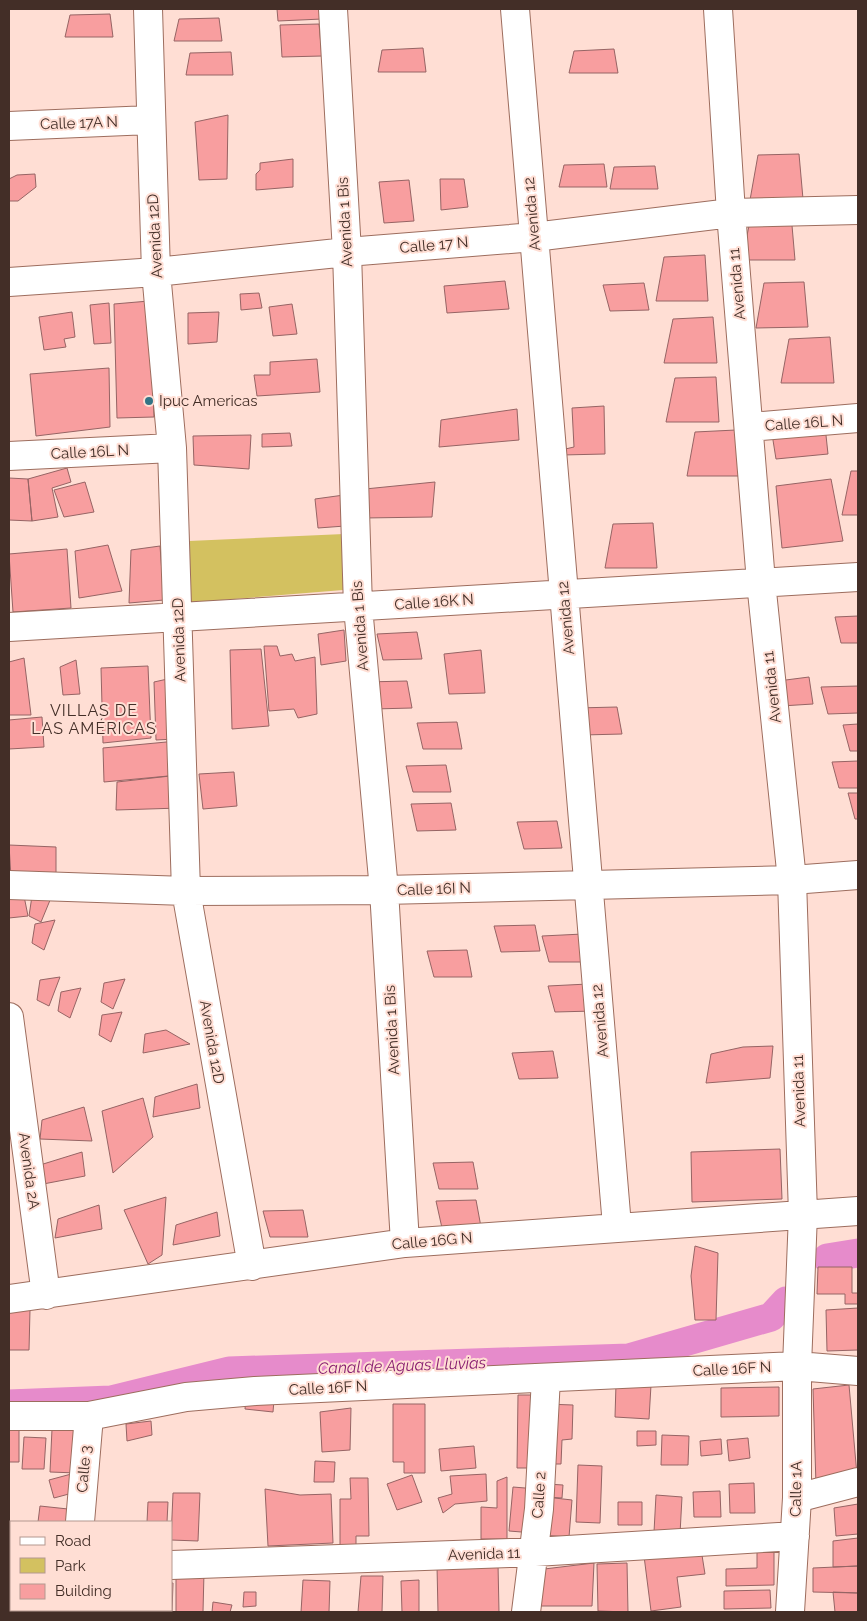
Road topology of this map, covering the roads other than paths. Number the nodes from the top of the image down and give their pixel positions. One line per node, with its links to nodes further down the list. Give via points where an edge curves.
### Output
1 (148, 9): 5 (street, Avenida 12D)
2 (333, 9): 10 (street, Avenida 1 Bis)
3 (515, 9): 9 (street, Avenida 12)
4 (718, 9): 8 (street, Avenida 11)
5 (150, 120): 6 (street, Calle 17A N); 11 (street, Avenida 12D)
6 (9, 126)
7 (858, 210): 8 (street, Calle 17 N)
8 (731, 214): 9 (street, Calle 17 N); 14 (street, Avenida 11)
9 (534, 237): 10 (street, Calle 17 N); 19 (street, Avenida 12)
10 (347, 252): 11 (street, Calle 17 N); 20 (street, Avenida 1 Bis)
11 (156, 272): 12 (street, Calle 17 N); 15 (street, Avenida 12D)
12 (9, 282)
13 (858, 418): 14 (street, Calle 16L N)
14 (749, 427): 18 (street, Avenida 11)
15 (172, 448): 16 (street, Calle 16L N); 21 (street, Avenida 12D)
16 (9, 456)
17 (858, 577): 18 (street, Calle 16K N)
18 (761, 582): 19 (street, Calle 16K N); 24 (street, Avenida 11)
19 (564, 594): 20 (street, Calle 16K N); 26 (street, Avenida 12)
20 (358, 607): 21 (street, Calle 16K N); 27 (street, Avenida 1 Bis)
21 (179, 617): 22 (street, Calle 16K N); 28 (street, Avenida 12D)
22 (9, 627)
23 (858, 875): 24 (street, Calle 16I N)
24 (792, 880): 26 (street, Calle 16I N); 31 (street, Avenida 11)
25 (9, 885): 28 (street, Calle 16I N)
26 (589, 885): 27 (street, Calle 16I N); 32 (street, Avenida 12)
27 (384, 890): 28 (street, Calle 16I N); 33 (street, Avenida 1 Bis)
28 (186, 891): 34 (street, Avenida 12D)
29 (9, 1017): 35 (street, Avenida 2A)
30 (858, 1211): 31 (street, Calle 16G N)
31 (803, 1214): 32 (street, Calle 16G N); 37 (street, Avenida 11)
32 (617, 1226): 33 (street, Calle 16G N)
33 (404, 1243): 34 (street, Calle 16G N)
34 (252, 1266): 35 (street, Calle 16G N)
35 (46, 1296): 36 (street, Calle 16G N)
36 (9, 1299)
37 (797, 1366): 38 (street, Calle 16F N); 39 (street, Calle 16F N); 43 (street, Calle 1A)
38 (858, 1371)
39 (546, 1378): 41 (street, Calle 16F N, via 255,1391 186,1397); 46 (street, Calle 2)
40 (9, 1416): 41 (street, Calle 16F N)
41 (88, 1416): 44 (street, Calle 3)
42 (858, 1482): 43 (street)
43 (797, 1498): 45 (street, Calle 1A)
44 (80, 1521)
45 (796, 1536): 46 (street, Avenida 11); 49 (street, Calle 1A)
46 (535, 1552): 47 (street, Avenida 11); 48 (street, Calle 2)
47 (172, 1564)
48 (526, 1612)
49 (790, 1612)

